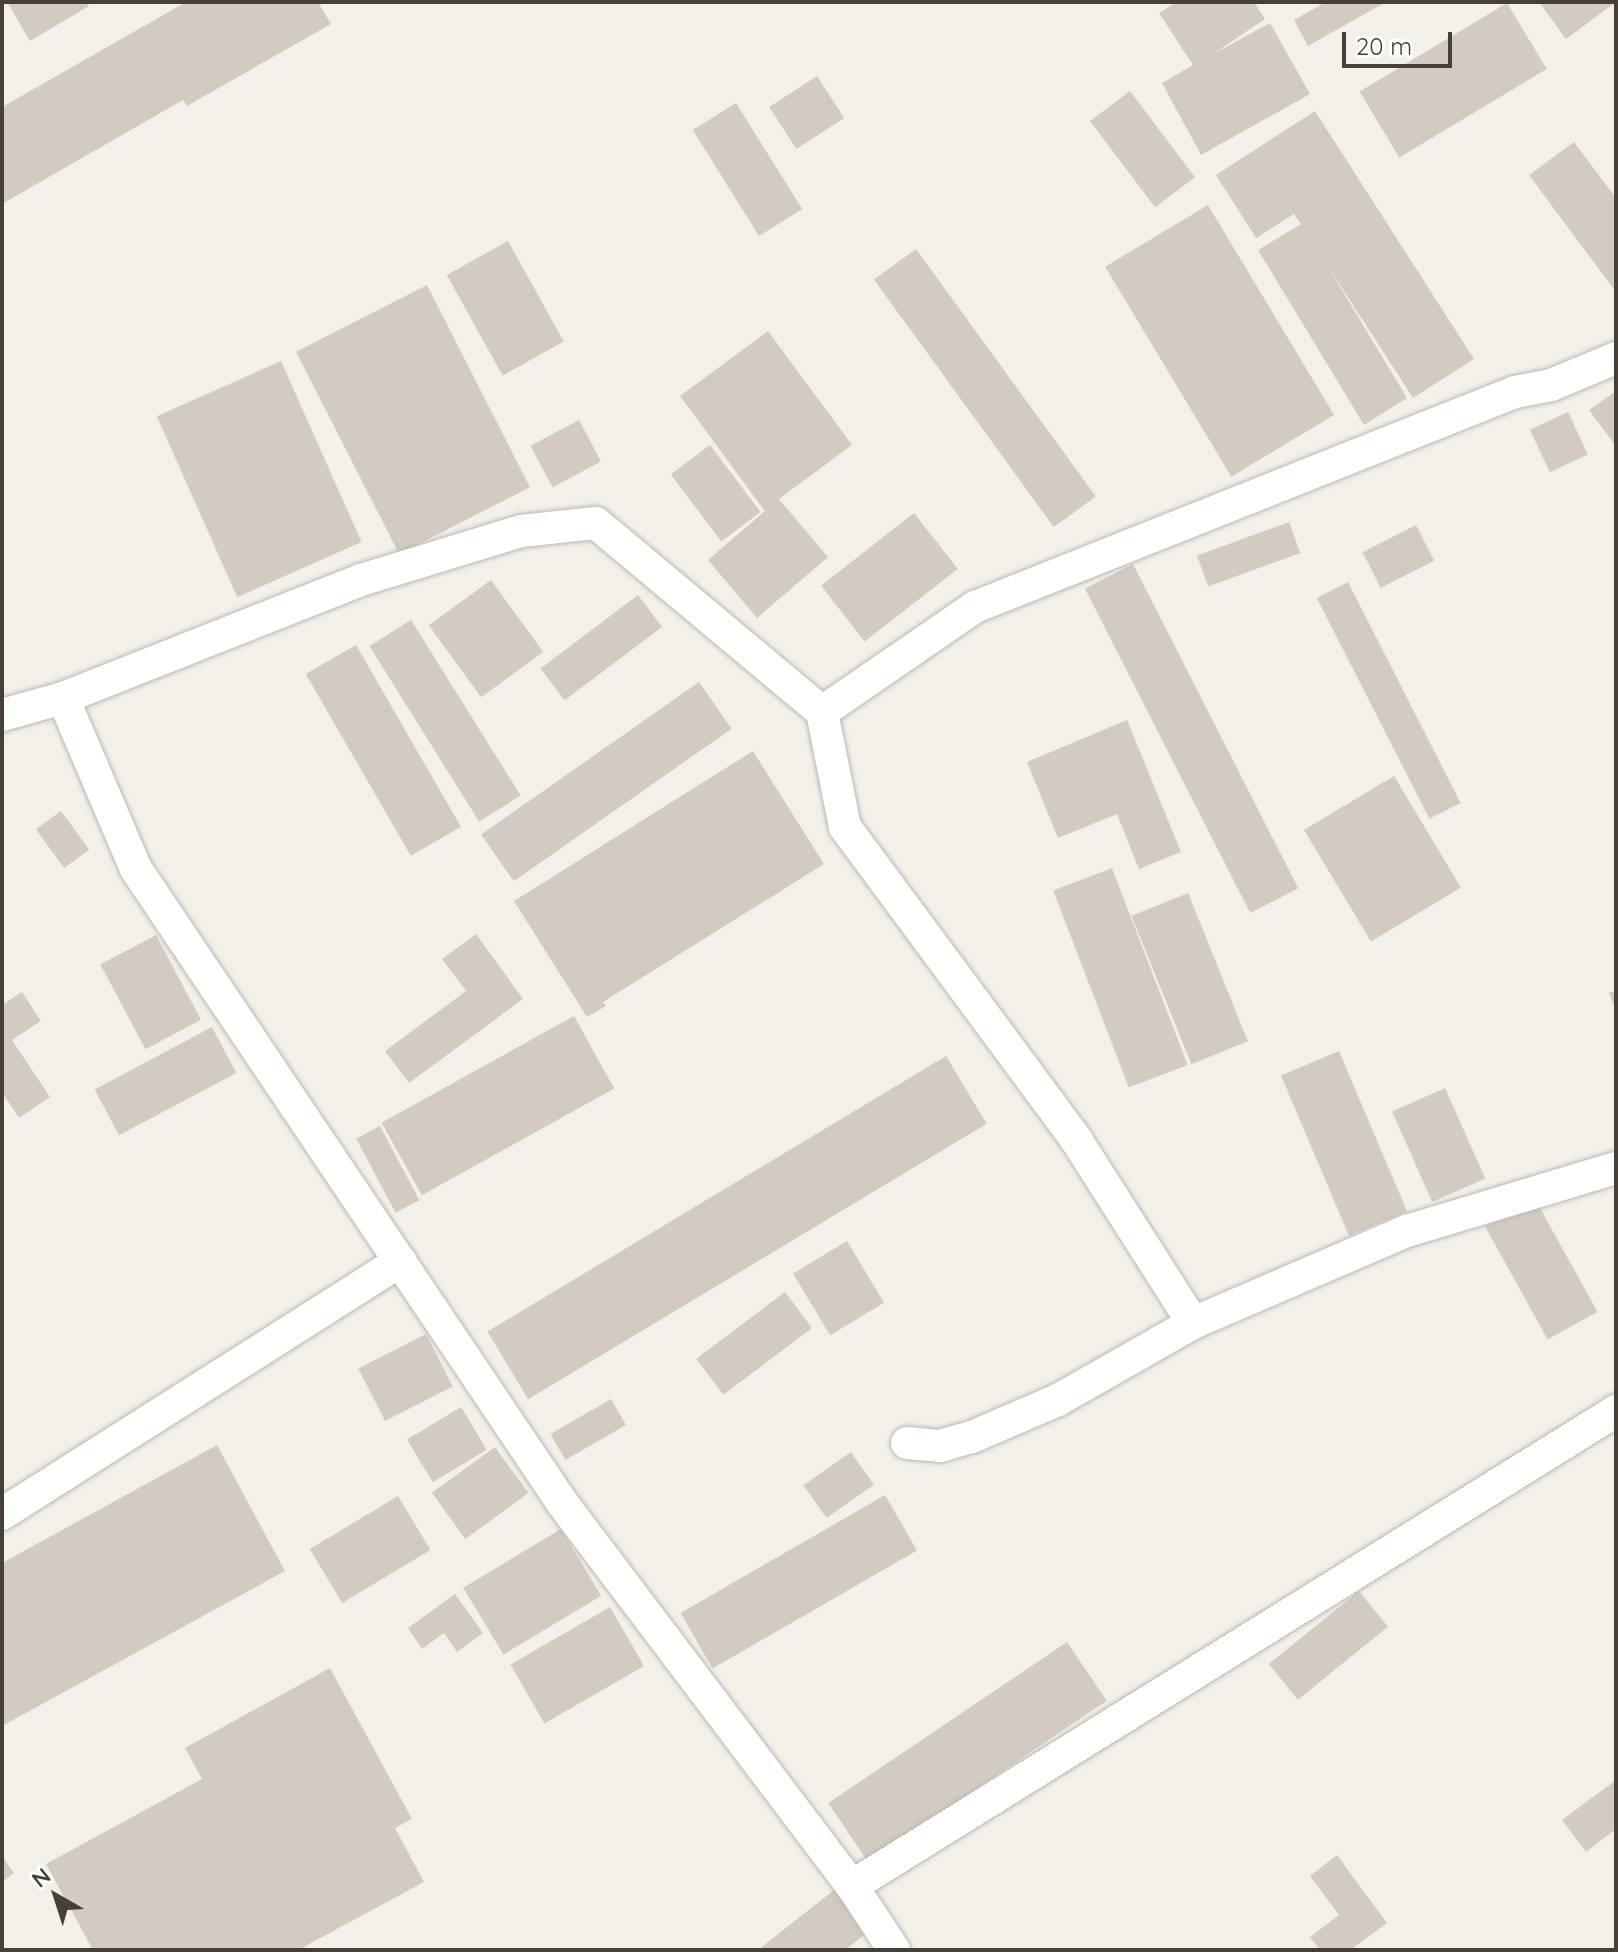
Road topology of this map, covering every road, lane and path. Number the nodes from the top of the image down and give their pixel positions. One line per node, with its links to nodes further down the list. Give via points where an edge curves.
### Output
1 (1616, 358): 3 (street, via 1551,385 1515,392 975,607)
2 (63, 698): 3 (street, via 361,580 521,531 596,523); 4 (street); 6 (street, via 136,869)
3 (822, 712): 7 (street, via 845,827 1077,1141)
4 (2, 715)
5 (1616, 1168): 7 (street, via 1407,1231)
6 (400, 1261): 10 (street); 11 (street, via 563,1504)
7 (1193, 1323): 9 (street, via 1058,1400 972,1437 940,1446)
8 (1616, 1411): 11 (street)
9 (907, 1443)
10 (2, 1514)
11 (852, 1886): 12 (street)
12 (894, 1950)

